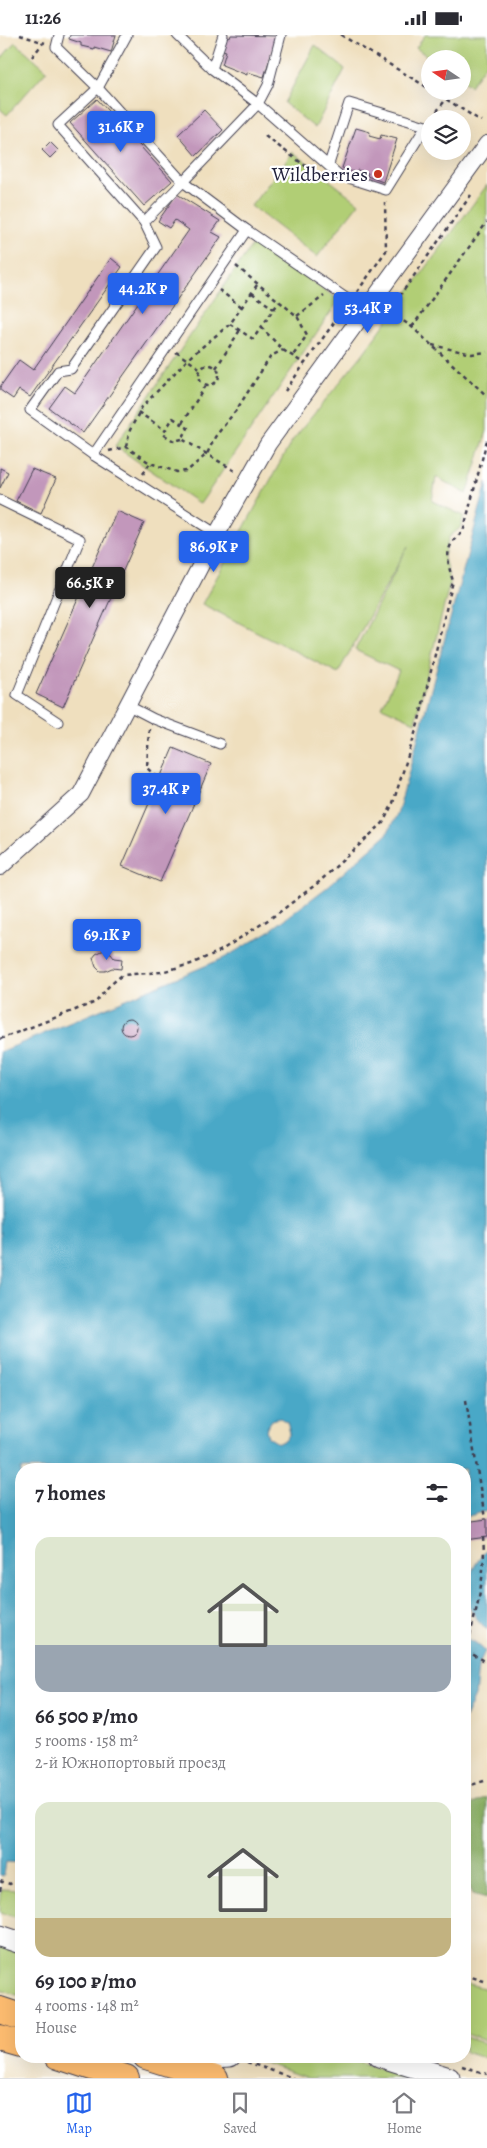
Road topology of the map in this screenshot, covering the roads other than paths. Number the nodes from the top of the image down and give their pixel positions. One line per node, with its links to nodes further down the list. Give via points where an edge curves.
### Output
1 (59, 35): 11 (lane, via 56,47 98,88 58,125)
2 (126, 35): 10 (lane, via 98,88)
3 (176, 35): 6 (lane)
4 (223, 35): 6 (lane)
5 (281, 35): 7 (lane, via 268,85)
6 (212, 69): 7 (lane)
7 (258, 104): 9 (lane); 10 (lane)
8 (487, 144): 13 (street)
9 (329, 164): 9 (lane, via 339,175 386,190 426,126 349,103)
10 (183, 182): 11 (lane); 12 (lane)
11 (144, 222): 14 (lane, via 156,247 71,369 58,371 30,410)
12 (247, 230): 13 (lane); 14 (lane)
13 (366, 311): 16 (street, via 268,445)
14 (93, 455): 16 (lane)
15 (0, 501): 18 (lane, via 80,539 17,695)
16 (217, 534): 17 (street)
17 (127, 705): 19 (lane); 20 (street, via 81,793)
18 (58, 722)
19 (220, 744)
20 (0, 867)
21 (0, 1937): 22 (street)
22 (15, 1941)
23 (0, 2010): 24 (main road)
24 (15, 2015)
25 (0, 2038): 26 (main road)
26 (15, 2043)
27 (77, 2063): 30 (main road)
28 (168, 2063): 31 (main road)
29 (401, 2063): 32 (street)
30 (111, 2076)
31 (215, 2078)
32 (449, 2078)

